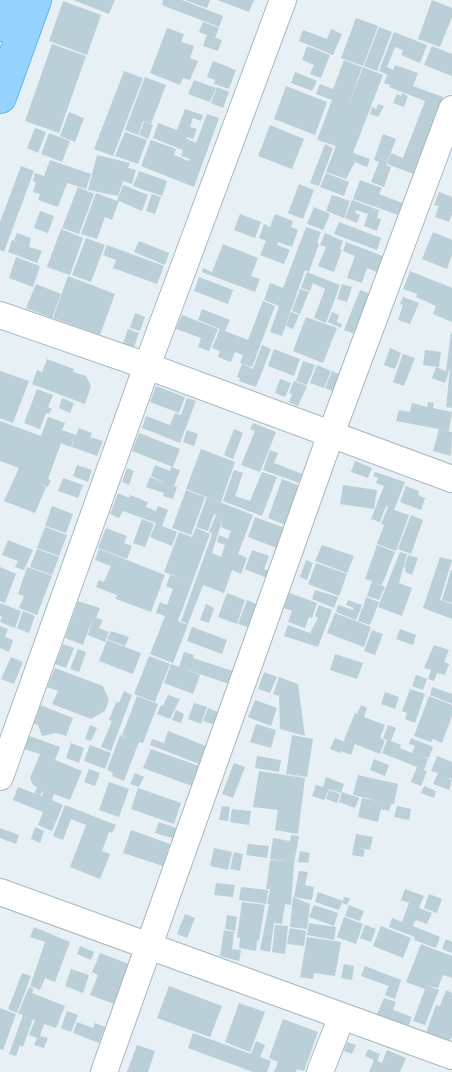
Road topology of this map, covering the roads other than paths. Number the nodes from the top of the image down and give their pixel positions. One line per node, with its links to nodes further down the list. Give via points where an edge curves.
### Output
1 (9, 0): 4 (main road)
2 (35, 0): 5 (main road)
3 (283, 0): 8 (street)
4 (0, 25)
5 (3, 79)
6 (452, 109): 9 (street)
7 (0, 315): 8 (street)
8 (147, 366): 9 (street); 11 (street)
9 (331, 434): 10 (street); 13 (street)
10 (452, 479)
11 (0, 777)
12 (0, 892): 13 (street)
13 (148, 946): 14 (street); 16 (street)
14 (342, 1016): 15 (street); 17 (street)
15 (452, 1056)
16 (104, 1072)
17 (320, 1072)

